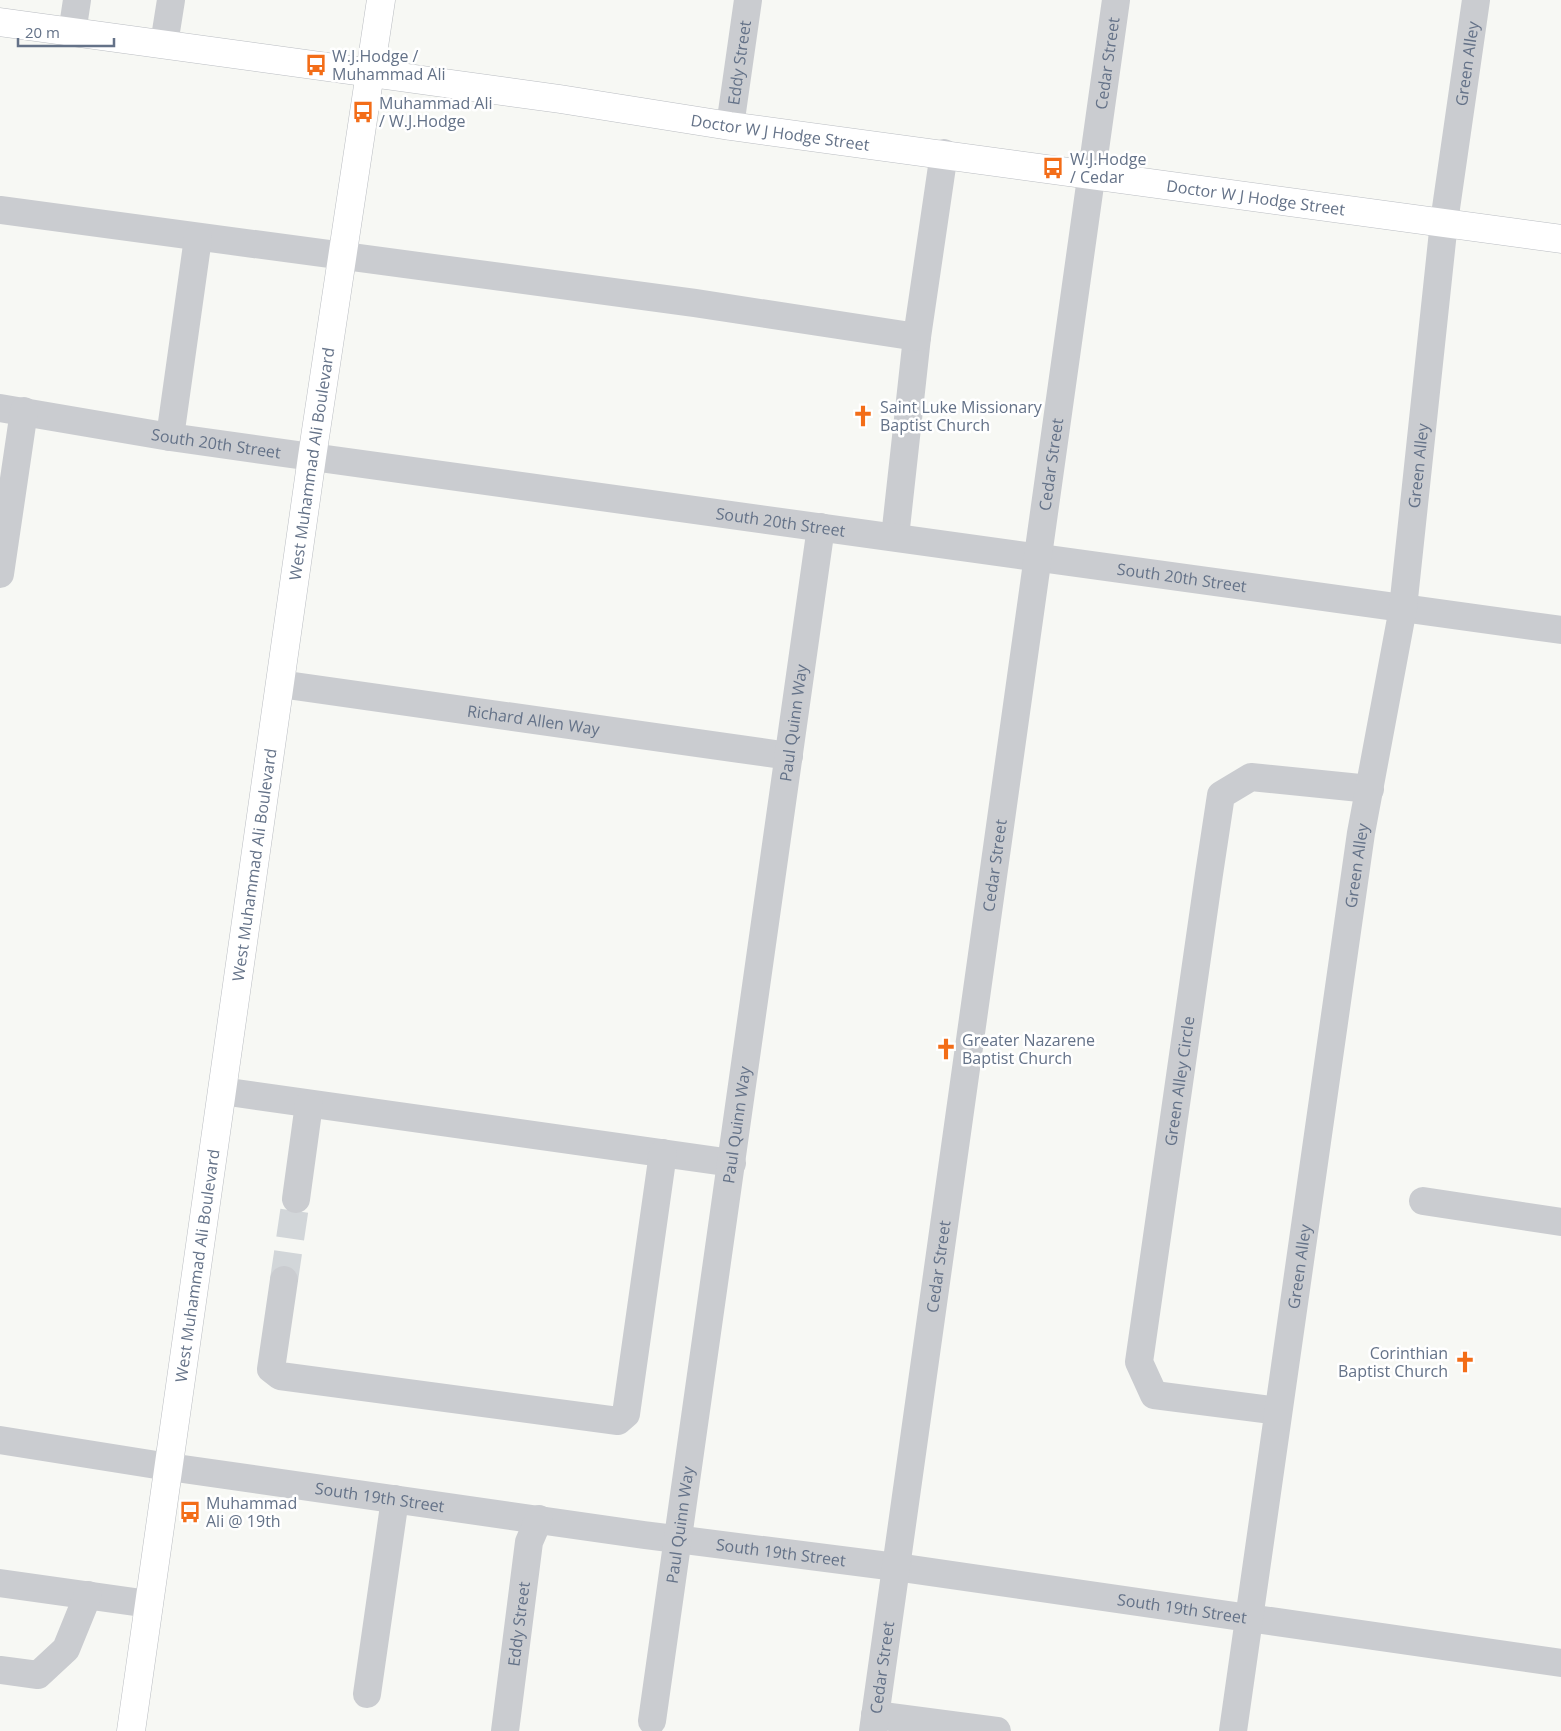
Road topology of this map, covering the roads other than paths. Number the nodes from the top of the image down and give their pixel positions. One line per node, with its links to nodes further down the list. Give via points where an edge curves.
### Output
1 (77, 0): 8 (street)
2 (171, 0): 9 (street)
3 (380, 0): 10 (main road, West Muhammad Ali Boulevard)
4 (748, 0): 11 (street, Eddy Street)
5 (1116, 0): 13 (street, Cedar Street)
6 (1476, 0): 15 (street, Green Alley)
7 (0, 22): 8 (main road, Doctor W J Hodge Street)
8 (72, 32): 9 (main road, Doctor W J Hodge Street)
9 (164, 44): 10 (main road, Doctor W J Hodge Street)
10 (369, 73): 11 (main road, Doctor W J Hodge Street); 18 (main road, West Muhammad Ali Boulevard)
11 (730, 126): 12 (main road, Doctor W J Hodge Street)
12 (944, 153): 13 (main road, Doctor W J Hodge Street); 19 (street)
13 (1092, 173): 15 (main road, Doctor W J Hodge Street); 25 (street, Cedar Street)
14 (0, 210): 16 (street)
15 (1444, 222): 17 (main road, Doctor W J Hodge Street); 27 (street, Green Alley)
16 (198, 238): 18 (street); 21 (street)
17 (1561, 239)
18 (342, 257): 19 (street, via 695,303); 22 (main road, West Muhammad Ali Boulevard)
19 (917, 337): 24 (street)
20 (12, 410): 21 (street, South 20th Street); 26 (street)
21 (170, 437): 22 (street, South 20th Street)
22 (312, 458): 23 (street, South 20th Street); 29 (main road, West Muhammad Ali Boulevard)
23 (821, 527): 24 (street, South 20th Street); 30 (street, Paul Quinn Way)
24 (895, 538): 25 (street, South 20th Street)
25 (1038, 557): 27 (street, South 20th Street); 46 (street, Cedar Street)
26 (0, 574)
27 (1403, 608): 28 (street, South 20th Street); 31 (street, Green Alley)
28 (1561, 630)
29 (280, 684): 30 (street, Richard Allen Way); 32 (main road, West Muhammad Ali Boulevard)
30 (789, 756): 35 (street, Paul Quinn Way)
31 (1370, 789): 40 (street, Green Alley); 40 (street, Green Alley Circle, via 1250,777 1221,795 1209,874 1139,1362 1154,1394)
32 (222, 1091): 33 (street); 42 (main road, West Muhammad Ali Boulevard)
33 (309, 1104): 34 (street); 36 (street)
34 (663, 1153): 35 (street); 39 (street, via 626,1414 618,1421 280,1376 271,1369)
35 (732, 1163): 45 (street, Paul Quinn Way)
36 (296, 1199)
37 (1423, 1201): 38 (street)
38 (1561, 1222)
39 (284, 1280)
40 (1278, 1411): 50 (street, Green Alley)
41 (0, 1440): 42 (street, South 19th Street)
42 (169, 1467): 43 (street, South 19th Street); 49 (main road, West Muhammad Ali Boulevard)
43 (395, 1499): 44 (street, South 19th Street); 53 (street)
44 (538, 1519): 45 (street, South 19th Street); 57 (street, Eddy Street, via 529,1542)
45 (680, 1540): 46 (street, South 19th Street); 54 (street, Paul Quinn Way)
46 (896, 1567): 50 (street, South 19th Street); 55 (street, Cedar Street)
47 (0, 1583): 48 (street)
48 (88, 1596): 49 (street); 52 (street, via 66,1649 38,1675)
49 (149, 1604): 56 (main road, West Muhammad Ali Boulevard)
50 (1250, 1617): 51 (street, South 19th Street); 59 (street, Green Alley)
51 (1561, 1663)
52 (0, 1670)
53 (367, 1694)
54 (652, 1720)
55 (874, 1723): 58 (street)
56 (131, 1731)
57 (505, 1731)
58 (997, 1731)
59 (1233, 1731)

